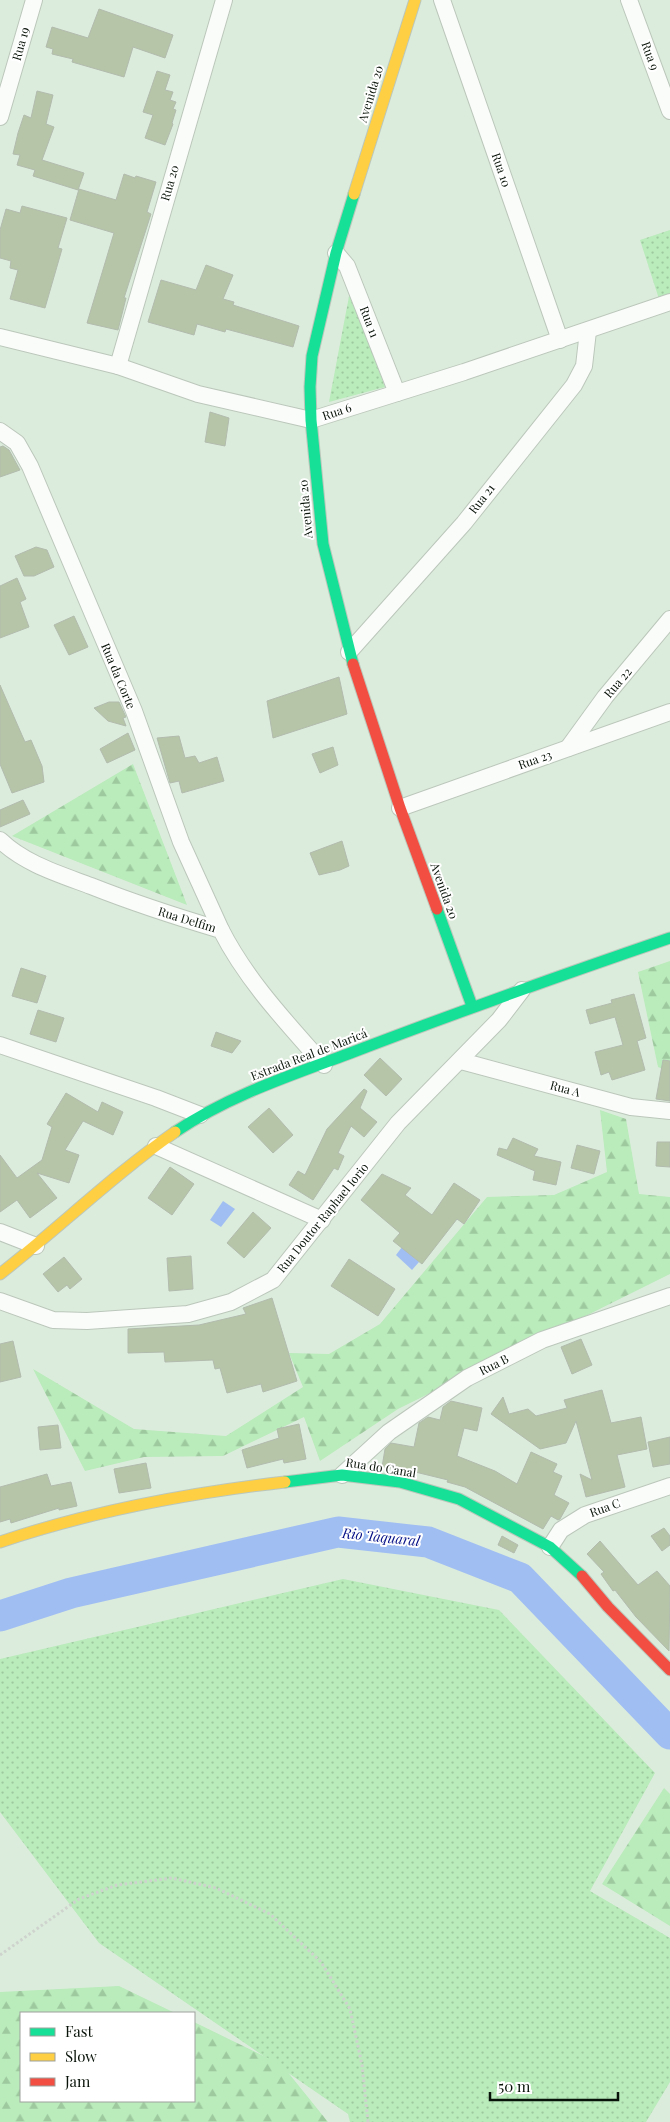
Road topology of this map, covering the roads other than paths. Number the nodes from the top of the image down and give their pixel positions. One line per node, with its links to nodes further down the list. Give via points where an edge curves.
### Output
1 (34, 0): 7 (street, Rua 19)
2 (224, 0): 13 (street, Rua 20)
3 (415, 0): 8 (street, Avenida 20)
4 (442, 0): 12 (street, Rua 10)
5 (630, 0): 6 (street, Rua 9)
6 (670, 112)
7 (0, 117)
8 (336, 253): 14 (street, Rua 11, via 347,266); 15 (street, Avenida 20, via 312,356)
9 (670, 302): 10 (street, Rua 6)
10 (588, 331): 12 (street, Rua 6); 18 (street, Rua 21, via 584,366 574,385 464,523)
11 (0, 337): 13 (street, Rua 6)
12 (560, 340): 14 (street, Rua 6)
13 (118, 366): 15 (street, Rua 6, via 198,394)
14 (397, 393): 15 (street, Rua 6)
15 (311, 420): 18 (street, Avenida 20, via 323,544)
16 (0, 431): 23 (street, Rua da Corte, via 18,443 30,466 134,711 181,842)
17 (670, 619): 20 (street, Rua 22, via 605,697)
18 (349, 652): 21 (street, Avenida 20)
19 (670, 712): 20 (street, Rua 23)
20 (568, 748): 21 (street, Rua 23)
21 (400, 808): 26 (street, Avenida 20)
22 (0, 840): 23 (street, Rua Delfim, via 14,853 47,870 158,912)
23 (221, 930): 29 (street, Rua Delfim, via 233,954 285,1021)
24 (670, 938): 25 (street, Estrada Real de Maricá)
25 (522, 990): 26 (street, Estrada Real de Maricá); 28 (street, Rua Doutor Raphael Iorio)
26 (472, 1006): 29 (street, Estrada Real de Maricá)
27 (0, 1046): 31 (street)
28 (461, 1061): 30 (street, Rua A, via 631,1107); 33 (street, Rua Doutor Raphael Iorio, via 398,1123)
29 (324, 1064): 31 (street, Estrada Real de Maricá)
30 (670, 1111)
31 (200, 1114): 32 (street, Estrada Real de Maricá)
32 (156, 1146): 33 (street); 35 (street, Estrada Real de Maricá)
33 (322, 1220): 38 (street, Rua Doutor Raphael Iorio, via 273,1280 230,1302 188,1314 87,1321 53,1320)
34 (0, 1232): 35 (street)
35 (36, 1246): 36 (street, Estrada Real de Maricá)
36 (0, 1274)
37 (670, 1296): 39 (street, Rua B, via 542,1340 467,1378 390,1432)
38 (0, 1301)
39 (342, 1475): 41 (street, Rua do Canal, via 215,1490 50,1525); 42 (street, Rua do Canal, via 400,1482 460,1499)
40 (670, 1486): 42 (street, Rua C, via 585,1515 561,1530)
41 (0, 1542)
42 (550, 1547): 43 (street, Rua do Canal, via 579,1573)
43 (670, 1670)

